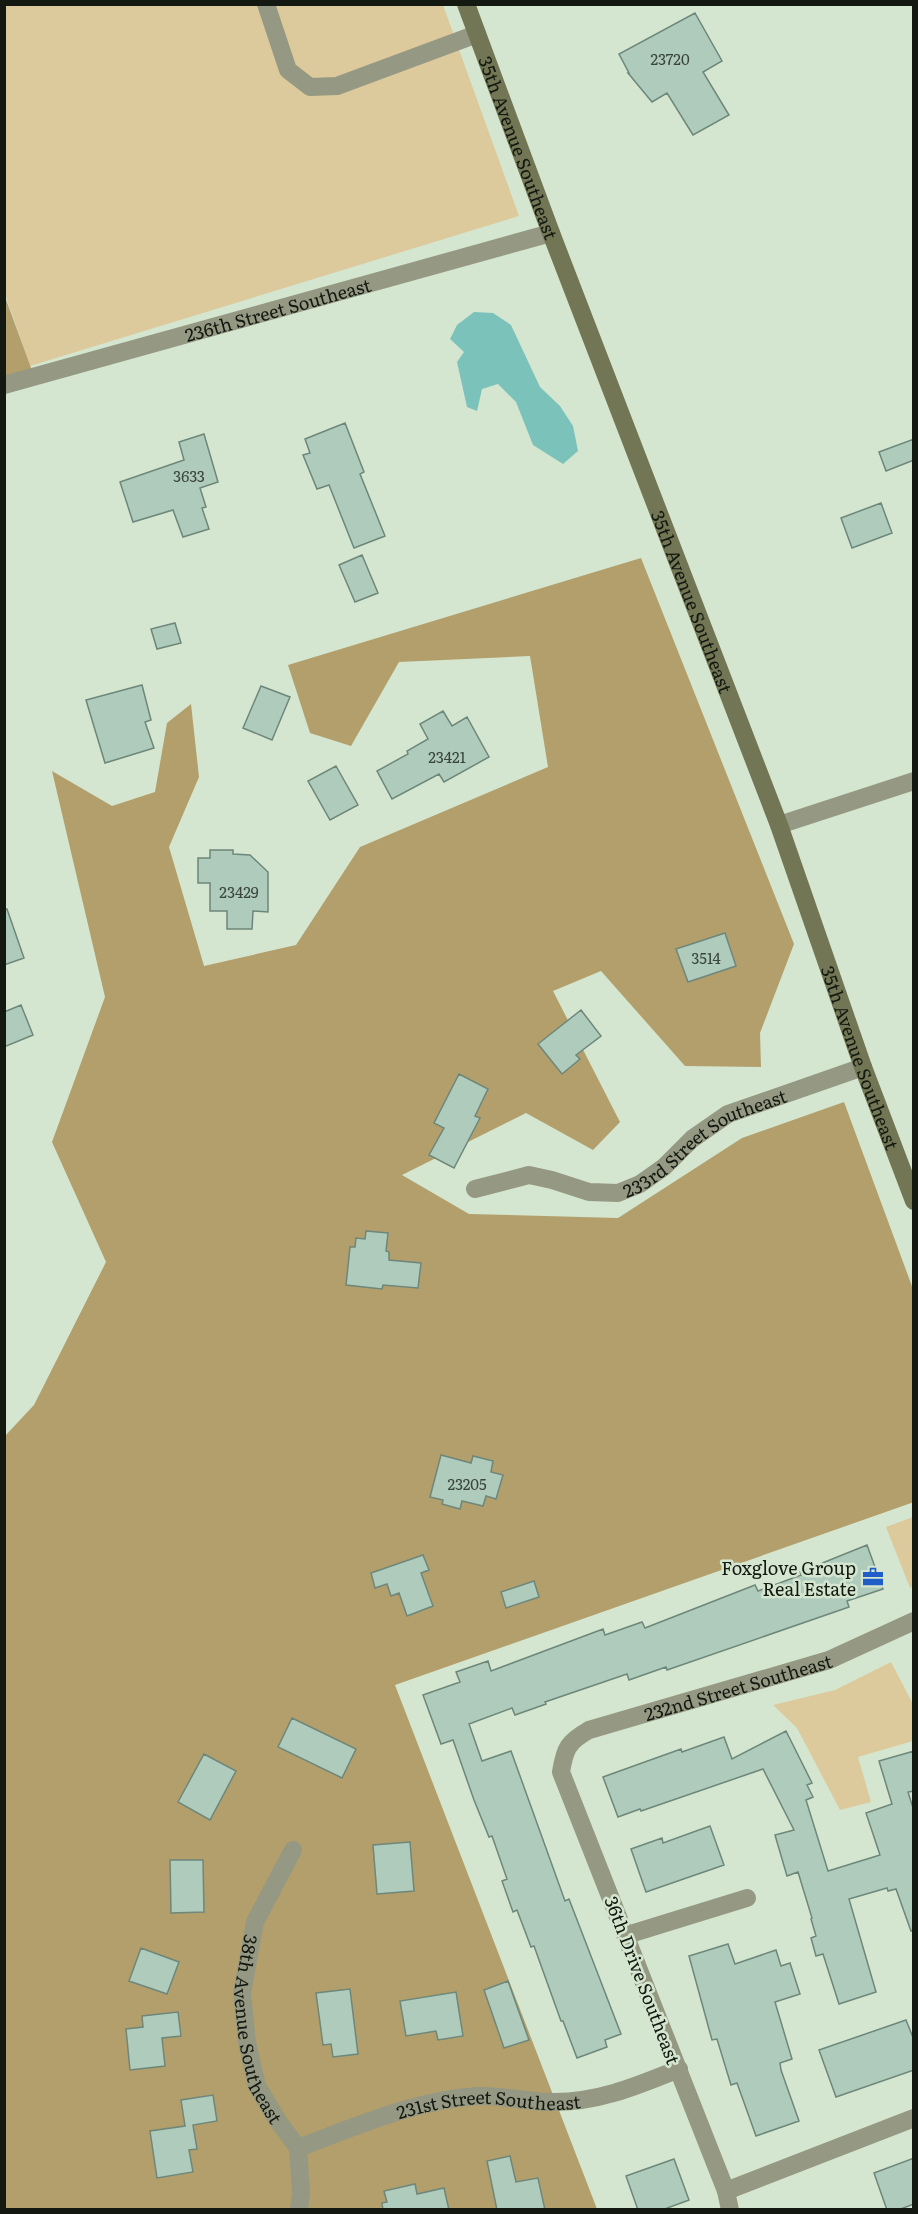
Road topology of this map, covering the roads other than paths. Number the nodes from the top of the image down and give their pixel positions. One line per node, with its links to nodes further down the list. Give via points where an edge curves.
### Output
1 (266, 4): 3 (street, via 288,70 310,87 336,86)
2 (466, 4): 3 (street, 35th Avenue Southeast)
3 (477, 33): 4 (street, 35th Avenue Southeast)
4 (551, 233): 5 (street, 236th Street Southeast); 7 (street, 35th Avenue Southeast)
5 (4, 385)
6 (914, 781): 7 (street)
7 (778, 825): 8 (street, 35th Avenue Southeast)
8 (863, 1067): 9 (street, 233rd Street Southeast, via 728,1114 692,1139 664,1167 618,1193 589,1192 529,1175); 10 (street, 35th Avenue Southeast)
9 (475, 1189)
10 (914, 1201)
11 (914, 1621): 12 (street, 232nd Street Southeast, via 828,1660 590,1730 575,1738)
12 (565, 1750): 15 (street, 36th Drive Southeast, via 561,1772)
13 (293, 1850): 18 (street, 38th Avenue Southeast, via 255,1922 242,1993 257,2086)
14 (747, 1898): 15 (street)
15 (627, 1935): 16 (street, 36th Drive Southeast)
16 (679, 2069): 18 (street, 231st Street Southeast, via 618,2093 576,2102 479,2096 402,2109); 19 (street, 36th Drive Southeast)
17 (914, 2118): 19 (street)
18 (298, 2148): 20 (street, 38th Avenue Southeast)
19 (726, 2191): 21 (street, 36th Drive Southeast)
20 (298, 2210)
21 (730, 2210)

